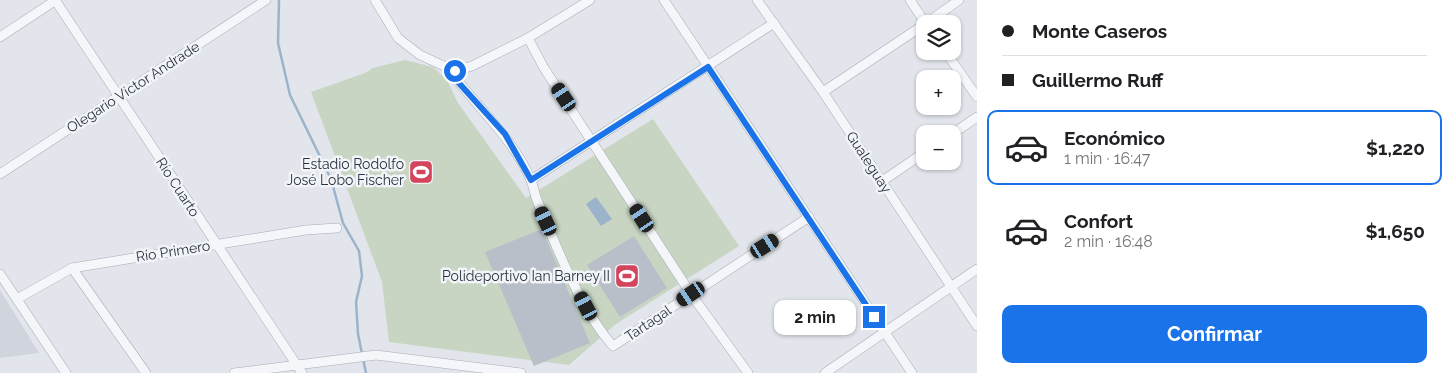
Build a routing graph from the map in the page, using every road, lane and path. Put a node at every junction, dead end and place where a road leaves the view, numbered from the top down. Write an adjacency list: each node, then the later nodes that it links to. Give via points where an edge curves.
1 (55, 0): 13 (street); 19 (street, Río Cuarto)
2 (266, 0): 19 (street, Olegario Víctor Andrade)
3 (375, 0): 17 (street, via 398,38 420,55)
4 (590, 0): 14 (street)
5 (664, 0): 16 (street)
6 (757, 0): 11 (street, Gualeguay)
7 (910, 0): 9 (street)
8 (959, 0): 10 (street)
9 (920, 15)
10 (938, 15)
11 (774, 23): 16 (street); 18 (street, Gualeguay)
12 (916, 31): 18 (street)
13 (0, 37)
14 (528, 38): 17 (street); 23 (street)
15 (951, 60): 20 (street)
16 (708, 67): 23 (street); 28 (street)
17 (455, 71): 26 (street, via 464,88 505,134)
18 (823, 92): 27 (street, Gualeguay)
19 (119, 96): 25 (street, Olegario Víctor Andrade); 30 (street, Río Cuarto)
20 (977, 97)
21 (977, 117): 22 (street)
22 (961, 128)
23 (593, 142): 26 (street); 35 (street)
24 (916, 158): 27 (street)
25 (0, 174)
26 (531, 180): 35 (street, Tartagal, via 538,204 579,292 601,332 613,346)
27 (881, 182): 34 (street, Gualeguay)
28 (809, 217): 35 (street, Tartagal); 38 (street)
29 (337, 228): 30 (street, Río Primero)
30 (216, 244): 31 (street, Río Primero); 39 (street, Río Cuarto)
31 (72, 268): 36 (street, Río Primero); 41 (street)
32 (977, 269): 34 (street)
33 (0, 274): 36 (street)
34 (951, 287): 37 (street, Gualeguay); 38 (street)
35 (691, 294): 44 (street)
36 (17, 299): 40 (street)
37 (977, 326)
38 (885, 333): 45 (street); 46 (street)
39 (300, 369): 42 (street); 43 (street, via 376,355)
40 (66, 373)
41 (146, 373)
42 (234, 373)
43 (521, 373)
44 (748, 373)
45 (825, 373)
46 (912, 373)

